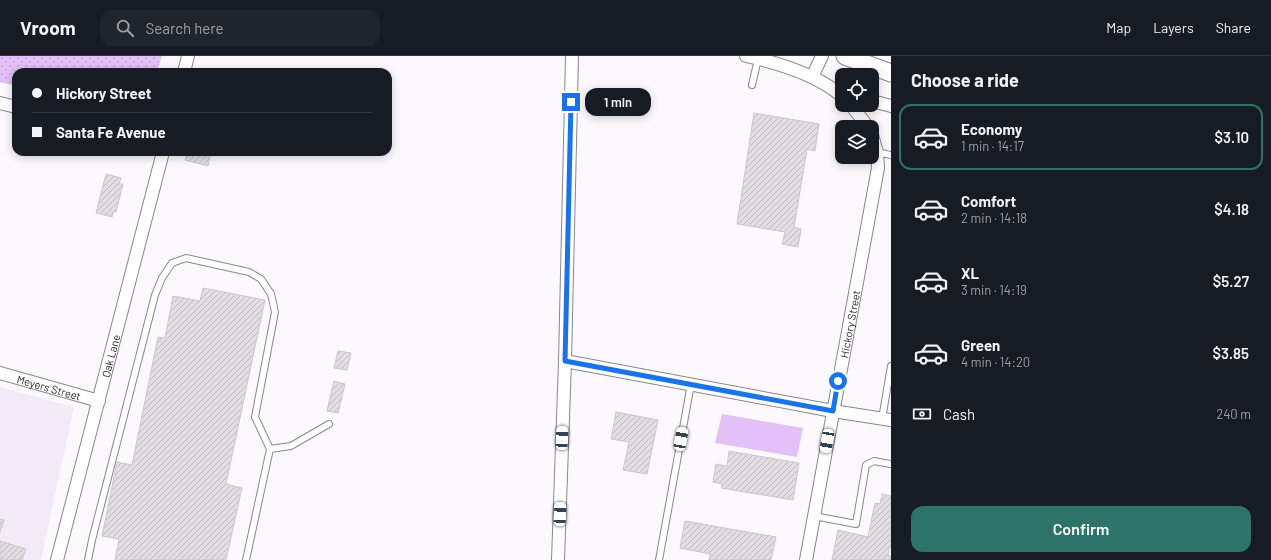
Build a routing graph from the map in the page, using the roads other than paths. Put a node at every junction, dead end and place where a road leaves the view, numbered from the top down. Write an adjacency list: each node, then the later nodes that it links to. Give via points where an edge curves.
1 (188, 56): 7 (street)
2 (572, 56): 22 (street)
3 (746, 56): 6 (street)
4 (822, 56): 9 (street)
5 (845, 56): 8 (street)
6 (758, 59): 9 (street); 10 (lane)
7 (185, 68)
8 (891, 73)
9 (812, 77): 11 (street)
10 (752, 85)
11 (835, 91)
12 (0, 103): 15 (street)
13 (879, 103): 14 (street)
14 (891, 106)
15 (12, 107)
16 (856, 112): 17 (street)
17 (863, 120)
18 (879, 152): 19 (lane)
19 (891, 155)
20 (162, 156): 26 (street, Oak Lane)
21 (878, 164): 27 (street, Hickory Street)
22 (565, 361): 25 (street); 36 (street)
23 (891, 366): 28 (lane)
24 (0, 373): 26 (street, Meyers Street)
25 (690, 384): 27 (street); 37 (lane)
26 (99, 401): 33 (street, Oak Lane)
27 (833, 411): 28 (street); 32 (street, Hickory Street)
28 (887, 420)
29 (329, 424): 30 (lane, via 291,446)
30 (270, 449): 34 (lane, via 255,417 275,312 272,294 261,279 249,272 186,258 172,263 155,295); 35 (lane)
31 (891, 464): 32 (lane, via 874,461 866,465 856,524)
32 (814, 516): 38 (street, Hickory Street)
33 (57, 560)
34 (88, 560)
35 (246, 560)
36 (558, 560)
37 (659, 560)
38 (806, 560)

